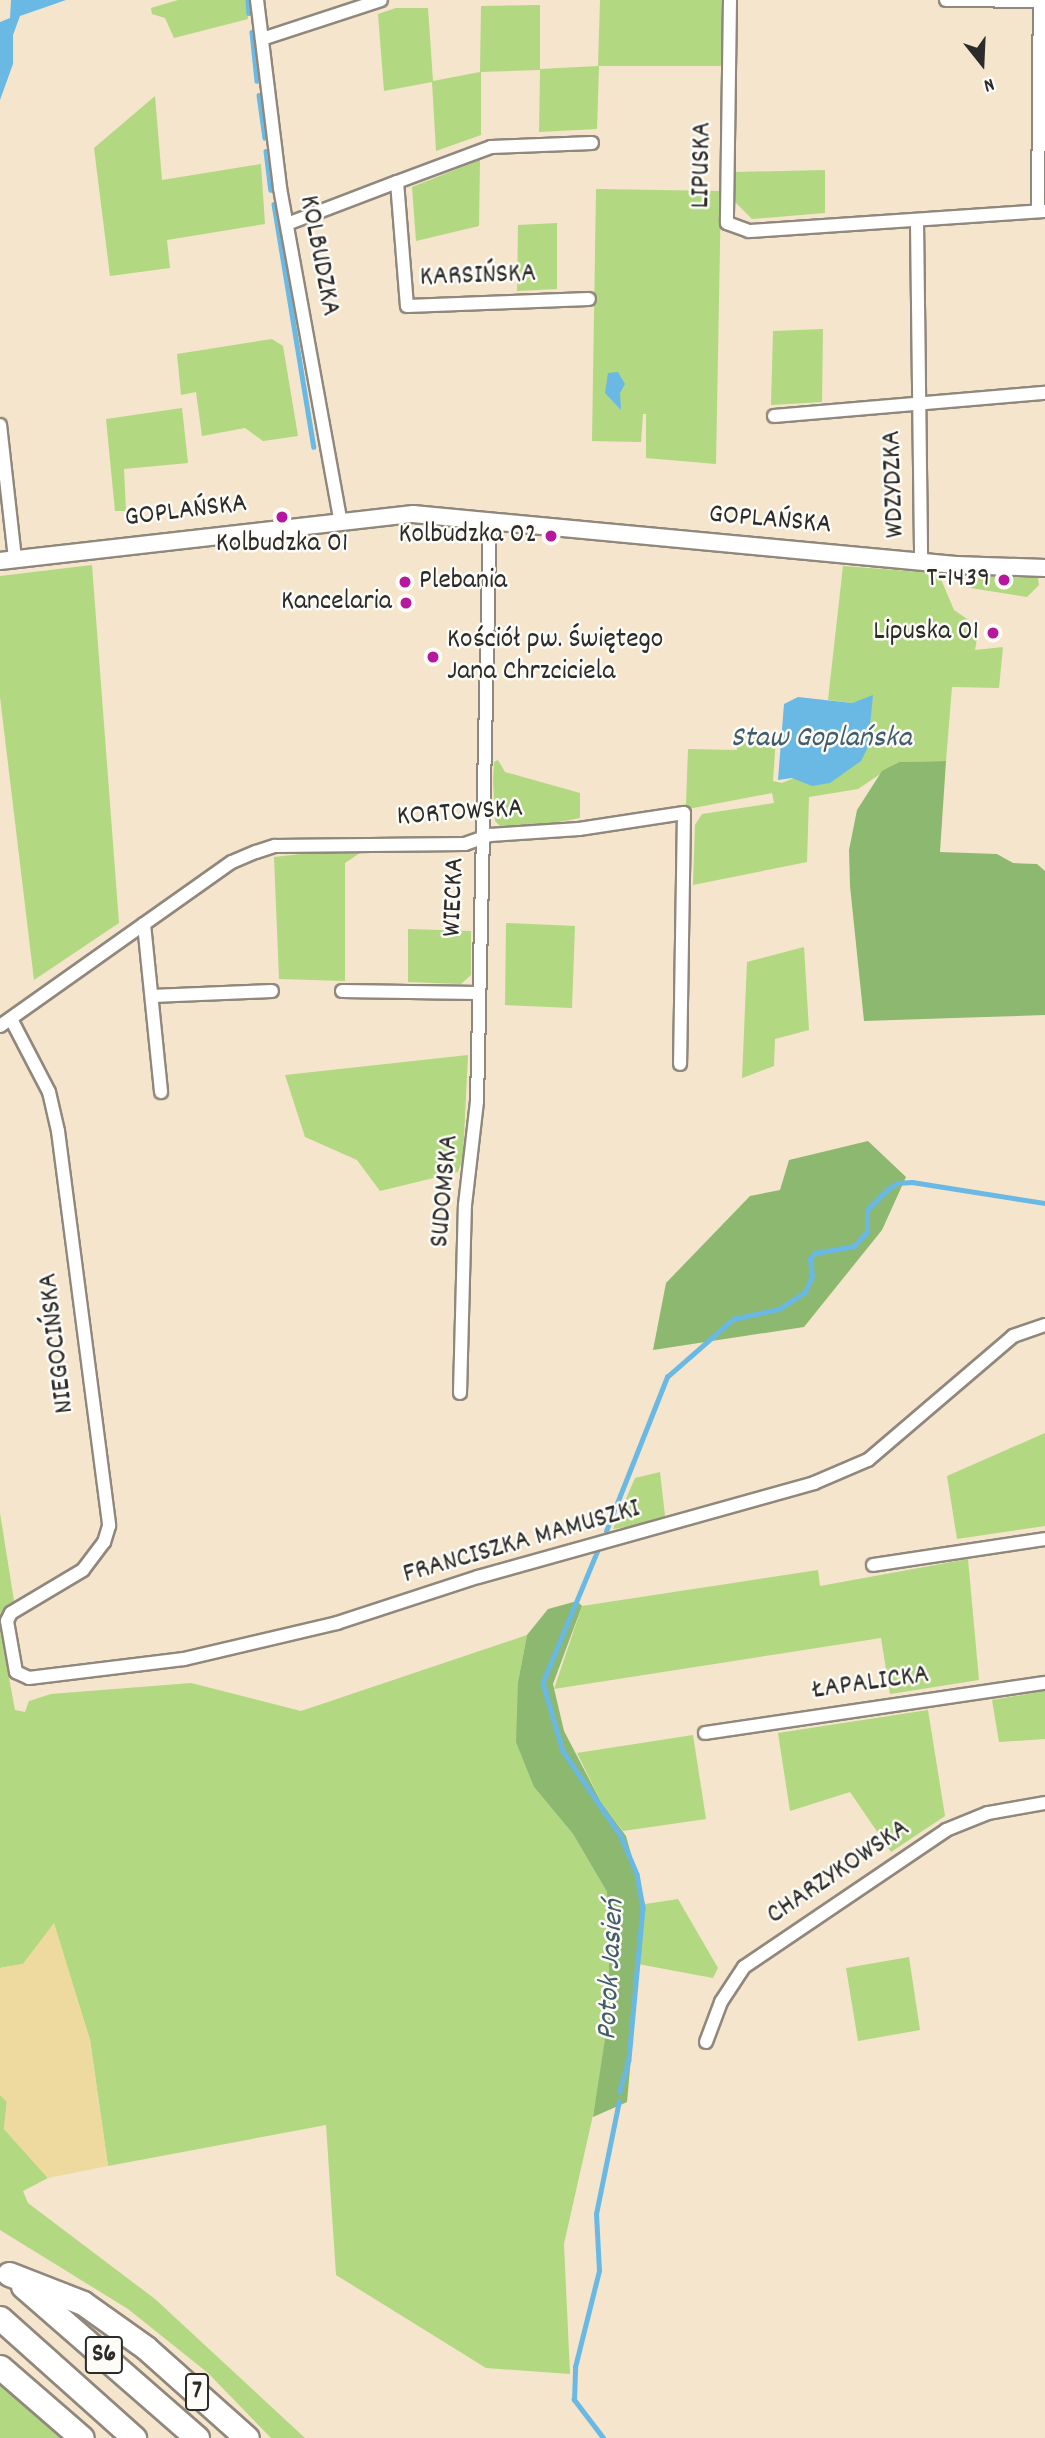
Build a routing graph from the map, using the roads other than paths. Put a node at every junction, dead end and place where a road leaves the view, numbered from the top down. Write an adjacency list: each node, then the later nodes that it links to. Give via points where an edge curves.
1 (257, 0): 6 (street, KOLBUDZKA)
2 (381, 0): 6 (street)
3 (730, 0): 10 (street, LIPUSKA, via 727,223 748,231)
4 (946, 0): 5 (street)
5 (1041, 1): 9 (street)
6 (262, 39): 11 (street, KOLBUDZKA)
7 (592, 143): 8 (street, via 491,147)
8 (397, 182): 11 (street); 12 (street, KARSIŃSKA, via 407,306)
9 (1041, 211): 10 (street, LIPUSKA)
10 (917, 222): 14 (street)
11 (287, 225): 17 (street, KOLBUDZKA)
12 (589, 299)
13 (1045, 393): 14 (street, WDZYDZKA)
14 (918, 404): 15 (street, WDZYDZKA); 20 (street, WDZYDZKA)
15 (774, 416)
16 (0, 425): 19 (street, GOPLAŃSKA)
17 (340, 519): 18 (street, GOPLAŃSKA, via 413,514); 19 (street, GOPLAŃSKA)
18 (490, 521): 20 (street, GOPLAŃSKA); 22 (street, WIECKA)
19 (7, 560)
20 (921, 562): 21 (street, GOPLAŃSKA)
21 (1045, 568)
22 (481, 838): 23 (street, KORTOWSKA, via 465,844 275,846 232,862); 26 (street, WIECKA); 29 (street, KORTOWSKA, via 684,813)
23 (144, 924): 27 (street); 28 (street, KORTOWSKA)
24 (272, 991): 27 (street)
25 (342, 991): 26 (street)
26 (477, 993): 32 (street, SUDOMSKA, via 476,1123 466,1205)
27 (152, 996): 30 (street)
28 (5, 1023): 35 (street, NIEGOCIŃSKA, via 49,1092 58,1131 109,1526 104,1542 83,1570 11,1613)
29 (680, 1064)
30 (161, 1092)
31 (1045, 1325): 35 (street, FRANCISZKA MAMUSZKI, via 1013,1336 868,1460 844,1472 670,1527 478,1577 337,1623 184,1659 29,1678 16,1672)
32 (460, 1393)
33 (1045, 1539): 34 (street)
34 (873, 1565)
35 (7, 1620)
36 (1045, 1683): 37 (street, ŁAPALICKA)
37 (705, 1733)
38 (1045, 1803): 39 (street, CHARZYKOWSKA, via 988,1813 946,1830 744,1967 721,2002)
39 (706, 2042)
40 (5, 2271): 45 (highway, S6); 46 (highway, 7, via 83,2303 146,2348)
41 (0, 2318): 44 (highway, S6)
42 (0, 2367): 43 (highway)
43 (82, 2438)
44 (134, 2438)
45 (197, 2438)
46 (247, 2438)

